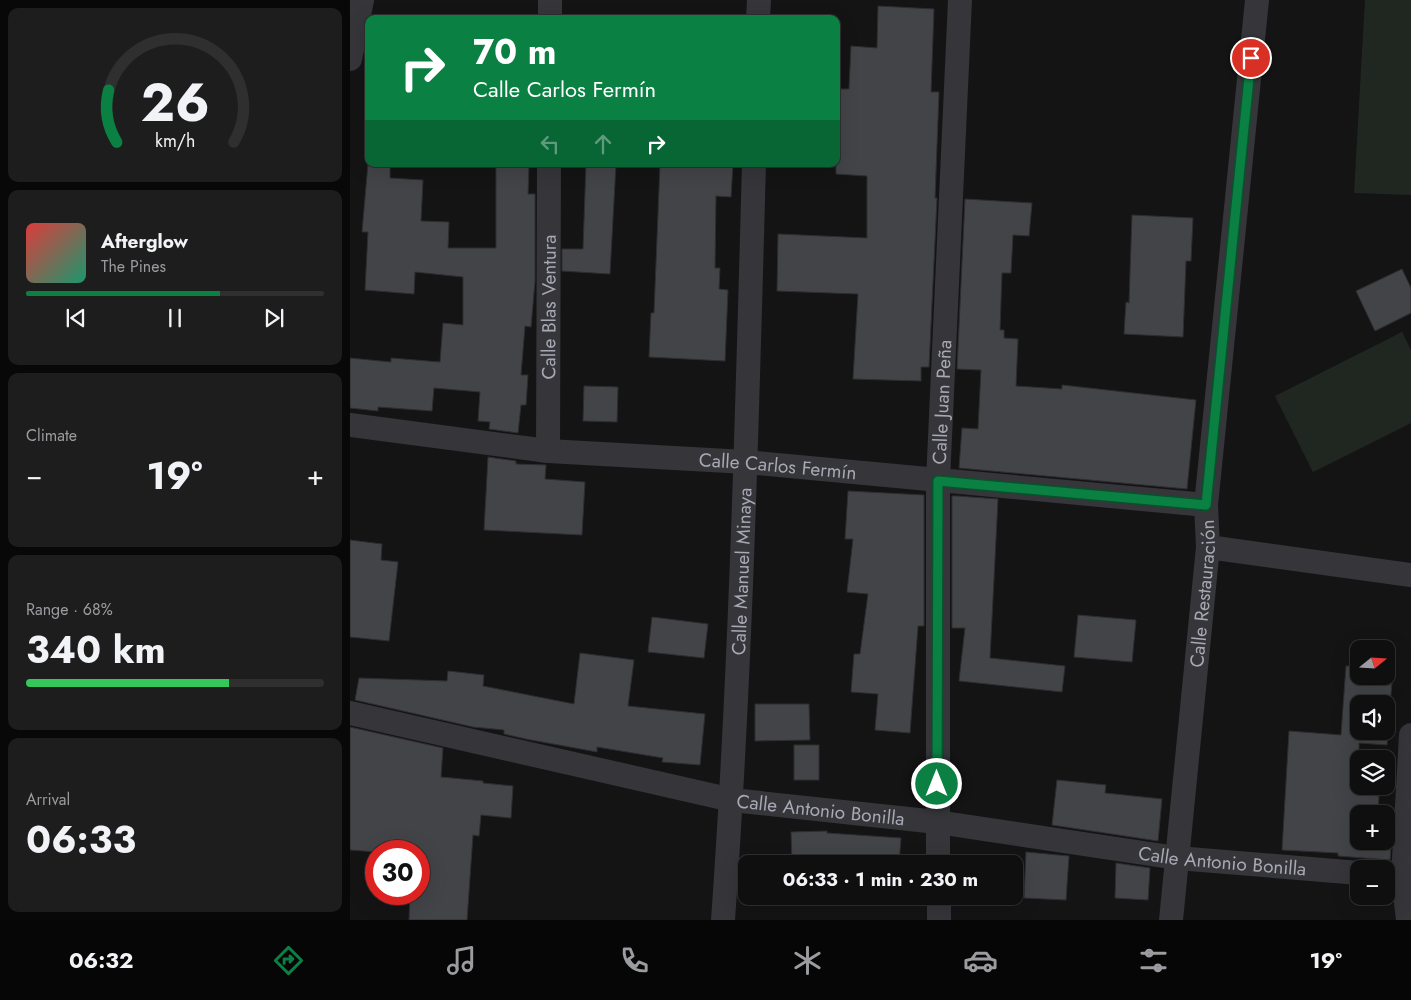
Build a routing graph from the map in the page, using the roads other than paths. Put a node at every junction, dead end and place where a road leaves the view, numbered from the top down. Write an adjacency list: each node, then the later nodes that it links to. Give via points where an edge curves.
1 (362, 0): 8 (street)
2 (550, 0): 6 (street)
3 (759, 0): 7 (street)
4 (960, 0): 14 (street, Calle Juan Peña)
5 (1257, 0): 15 (street, Calle Restauración)
6 (550, 15)
7 (758, 15)
8 (350, 59)
9 (549, 167): 12 (street, Calle Blas Ventura)
10 (754, 167): 13 (street, Calle Manuel Minaya)
11 (350, 425): 12 (street, Calle Carlos Fermín)
12 (548, 451): 13 (street, Calle Carlos Fermín)
13 (746, 462): 14 (street, Calle Carlos Fermín); 20 (street, Calle Manuel Minaya)
14 (938, 481): 15 (street, Calle Carlos Fermín); 21 (street, Calle Juan Peña)
15 (1206, 505): 16 (street, Calle Restauración)
16 (1208, 548): 17 (street); 23 (street, Calle Restauración)
17 (1411, 575)
18 (350, 713): 20 (street, Calle Antonio Bonilla)
19 (1411, 735): 25 (street)
20 (732, 800): 21 (street, Calle Antonio Bonilla); 27 (street, Calle Manuel Minaya)
21 (937, 822): 22 (street, Calle Juan Peña); 23 (street, Calle Antonio Bonilla)
22 (938, 855)
23 (1177, 858): 24 (street, Calle Antonio Bonilla); 29 (street, Calle Restauración)
24 (1350, 872)
25 (1395, 876): 30 (street)
26 (939, 905): 28 (street)
27 (723, 920)
28 (939, 920)
29 (1172, 920)
30 (1408, 920)

